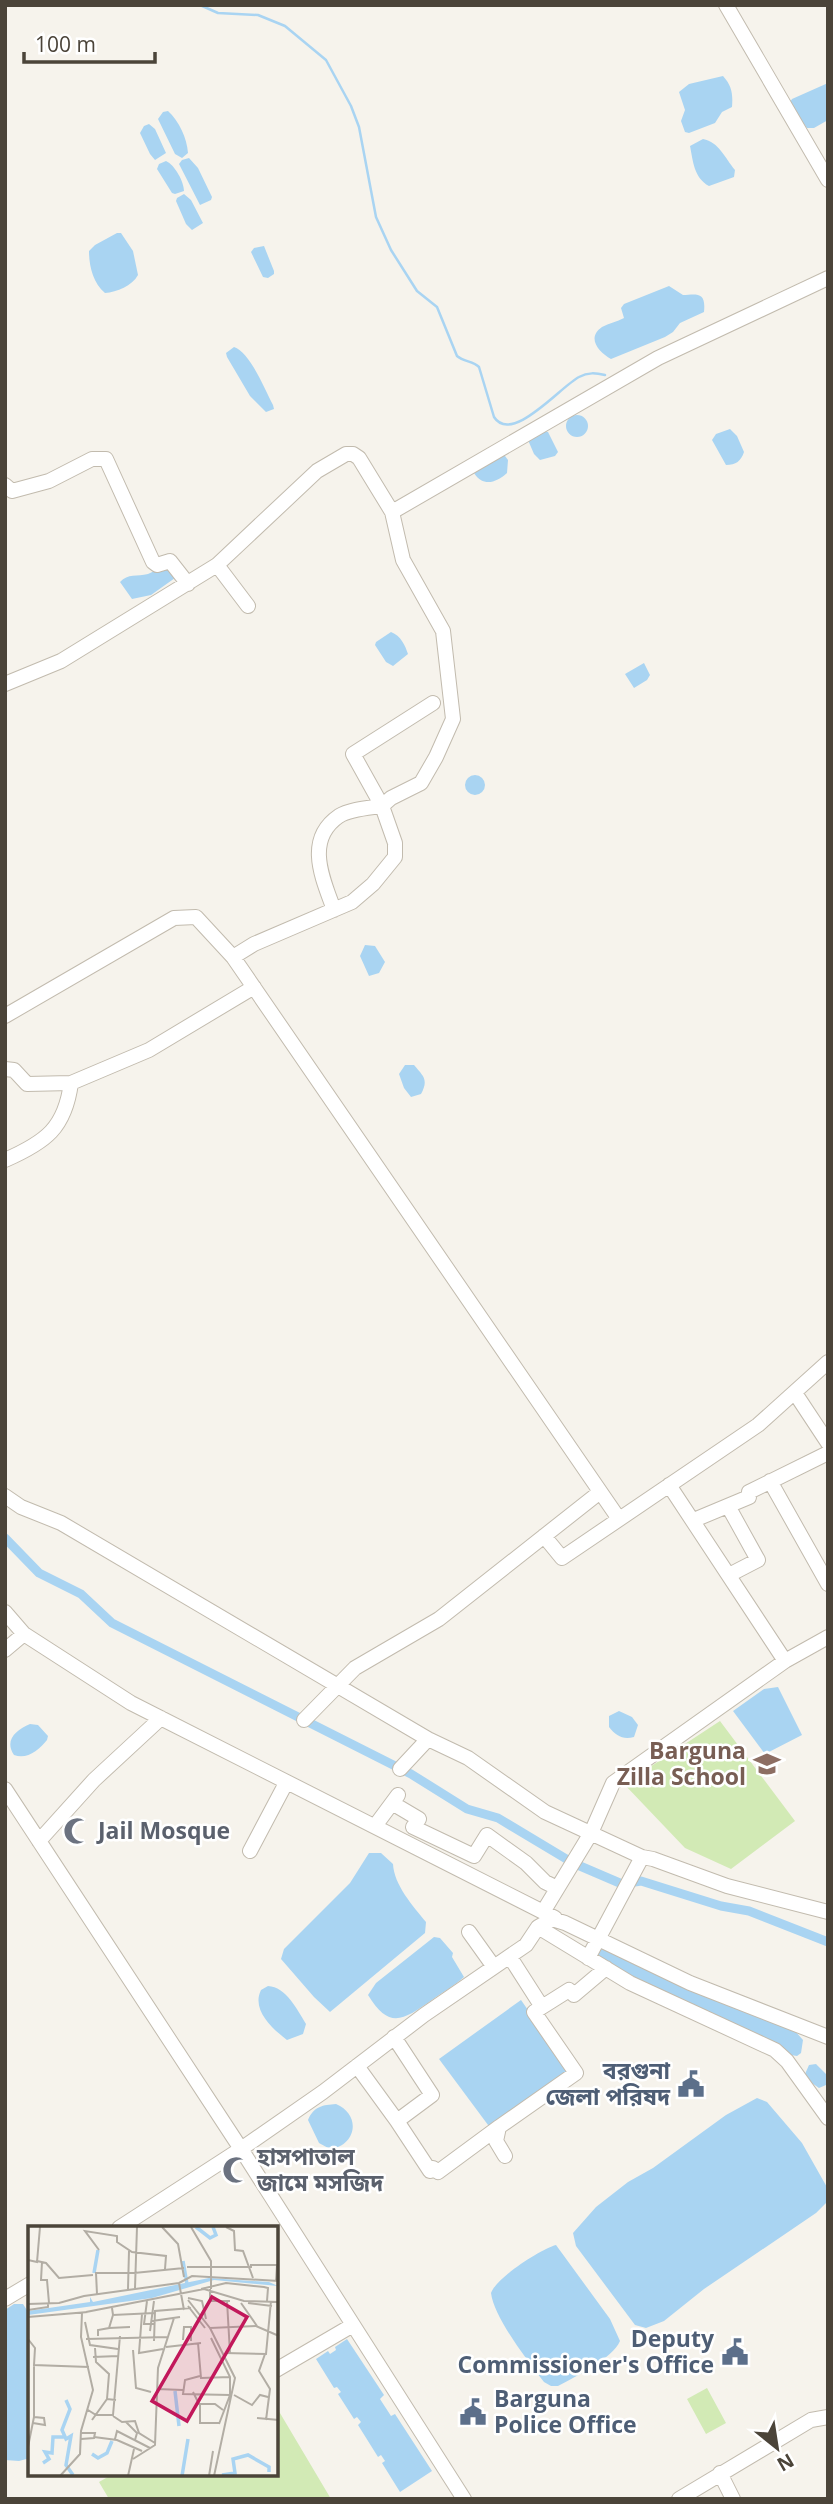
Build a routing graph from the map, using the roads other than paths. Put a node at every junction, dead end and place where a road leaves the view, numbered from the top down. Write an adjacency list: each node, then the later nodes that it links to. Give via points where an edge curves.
1 (726, 5): 2 (street)
2 (828, 180)
3 (828, 278): 5 (street, via 658,358)
4 (5, 485): 7 (street, via 12,491 49,481 92,459 106,459 153,562 170,561)
5 (392, 512): 6 (street, via 359,457 346,454 317,471); 11 (street, via 403,561 443,631 453,719 421,783)
6 (217, 565): 7 (street); 8 (street)
7 (188, 584): 9 (street, via 61,661)
8 (248, 606)
9 (5, 684)
10 (433, 703): 11 (street, via 354,754)
11 (382, 806): 12 (street, via 395,857 373,884); 12 (street, via 341,814 317,848)
12 (334, 910): 13 (street)
13 (233, 957): 14 (street); 15 (street, via 197,917 174,918)
14 (254, 987): 17 (street, via 149,1050); 25 (street)
15 (5, 1016)
16 (5, 1069): 17 (street, via 14,1070 27,1084)
17 (71, 1083): 18 (street, via 68,1105 55,1130)
18 (5, 1160)
19 (828, 1362): 20 (street)
20 (795, 1393): 21 (street); 24 (street, via 758,1425)
21 (828, 1443)
22 (828, 1454): 23 (street)
23 (770, 1481): 27 (street); 32 (street)
24 (669, 1485): 28 (street); 29 (street)
25 (600, 1492): 28 (street); 30 (street)
26 (5, 1496): 38 (street, via 61,1523)
27 (728, 1506): 29 (street); 31 (street, via 758,1560)
28 (619, 1519): 30 (street, via 562,1558)
29 (694, 1520): 31 (street)
30 (544, 1536): 38 (street, via 439,1619 355,1668)
31 (729, 1576): 37 (street)
32 (828, 1584)
33 (5, 1612): 34 (street)
34 (24, 1634): 36 (street); 39 (street)
35 (828, 1637): 37 (street)
36 (5, 1650)
37 (785, 1661): 46 (street, via 613,1783)
38 (337, 1686): 40 (street); 41 (street)
39 (161, 1718): 43 (street); 47 (street, via 94,1780)
40 (304, 1720)
41 (428, 1739): 42 (street); 46 (street, via 468,1758 545,1812)
42 (400, 1769)
43 (286, 1783): 45 (street); 48 (street)
44 (5, 1789): 47 (street)
45 (375, 1826): 50 (street, via 395,1799 419,1819 413,1827 474,1856 487,1835); 52 (street)
46 (591, 1833): 49 (street); 50 (street)
47 (39, 1841): 67 (street)
48 (250, 1851)
49 (642, 1857): 51 (street, via 727,1886); 55 (street)
50 (557, 1888): 52 (street)
51 (828, 1912)
52 (555, 1918): 53 (street); 55 (street)
53 (538, 1927): 56 (street, via 526,1945); 57 (street)
54 (469, 1932): 58 (street)
55 (597, 1938): 57 (street); 62 (street, via 690,1983)
56 (509, 1957): 58 (street); 60 (street)
57 (587, 1958): 59 (street)
58 (494, 1968): 61 (street)
59 (606, 1968): 60 (street, via 574,1995 569,1990); 64 (street, via 775,2050)
60 (542, 2007): 66 (street, via 534,2012 576,2073)
61 (394, 2037): 63 (street); 65 (street, via 432,2095)
62 (828, 2037)
63 (357, 2066): 65 (street); 67 (street)
64 (828, 2118)
65 (397, 2121): 66 (street, via 430,2171 438,2172)
66 (499, 2127): 68 (street, via 496,2141)
67 (242, 2149): 69 (street); 72 (street)
68 (505, 2156)
69 (123, 2226)
70 (28, 2285): 71 (street)
71 (5, 2299)
72 (353, 2325): 73 (street); 76 (street)
73 (278, 2369)
74 (828, 2417): 75 (street, via 811,2420)
75 (720, 2473): 77 (street); 78 (street)
76 (464, 2499)
77 (679, 2499)
78 (733, 2499)

